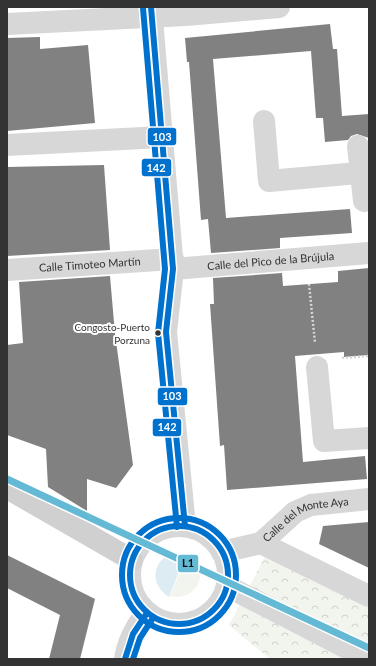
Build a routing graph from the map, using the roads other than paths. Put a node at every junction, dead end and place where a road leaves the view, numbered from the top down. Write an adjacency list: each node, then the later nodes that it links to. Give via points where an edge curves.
1 (279, 7): 2 (street)
2 (152, 12): 3 (street); 5 (street)
3 (7, 24)
4 (264, 121): 8 (street, via 269,181)
5 (162, 137): 6 (street); 11 (street)
6 (7, 145)
7 (358, 146): 8 (street)
8 (365, 173): 9 (street)
9 (364, 201)
10 (369, 252): 11 (street, Calle del Pico de la Brújula)
11 (173, 264): 12 (street, Calle Timoteo Martín); 17 (street, via 166,332)
12 (7, 270)
13 (317, 367): 14 (street, via 324,441)
14 (369, 438)
15 (7, 488): 20 (street)
16 (369, 499): 18 (street, Calle del Monte Aya, via 311,505 295,512)
17 (185, 526): 19 (street, via 212,539); 20 (street, via 167,527 150,535 138,547)
18 (261, 543): 19 (street, Calle del Monte Aya); 22 (street)
19 (222, 552): 21 (street, via 227,567)
20 (132, 560): 23 (street, via 129,580 134,596)
21 (226, 586): 23 (street, via 221,600 211,612 195,621 178,624 161,621); 25 (street)
22 (369, 596)
23 (147, 613): 24 (street, via 128,641)
24 (125, 659)
25 (368, 659)

